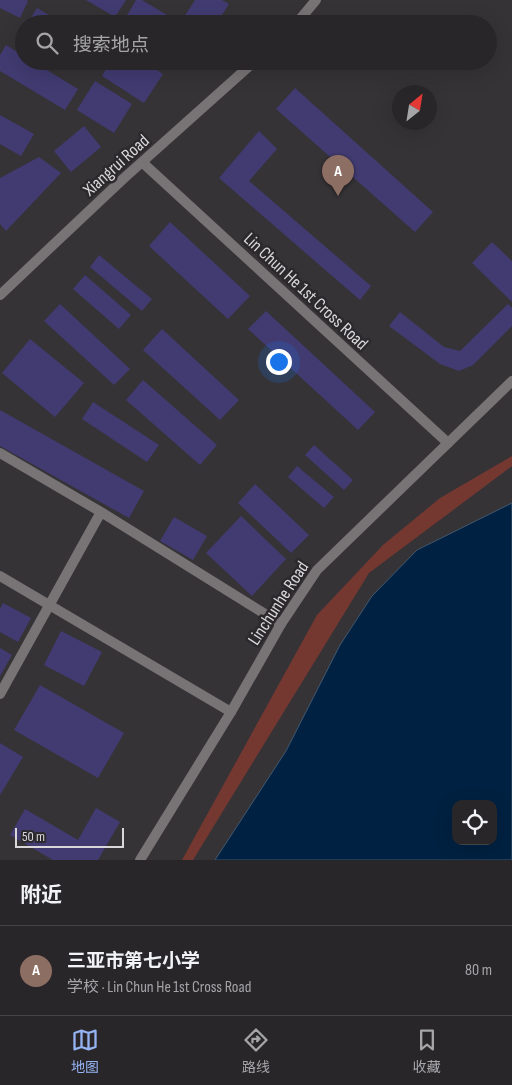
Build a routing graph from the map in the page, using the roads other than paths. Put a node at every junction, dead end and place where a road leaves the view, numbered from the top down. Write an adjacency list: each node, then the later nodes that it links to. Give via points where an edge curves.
1 (316, 0): 2 (street)
2 (304, 15)
3 (245, 70): 4 (street, Xiangrui Road)
4 (142, 163): 5 (street, Xiangrui Road); 7 (street, Lin Chun He 1st Cross Road)
5 (0, 295)
6 (512, 381): 7 (street, Linchunhe Road)
7 (448, 443): 12 (street, Linchunhe Road, via 318,570)
8 (0, 453): 9 (street)
9 (101, 512): 11 (street); 12 (street)
10 (0, 576): 11 (street)
11 (50, 604): 13 (street); 15 (street)
12 (281, 624): 15 (street, Linchunhe Road)
13 (3, 682): 14 (street)
14 (0, 694)
15 (231, 712): 16 (street, Linchunhe Road)
16 (140, 860)

